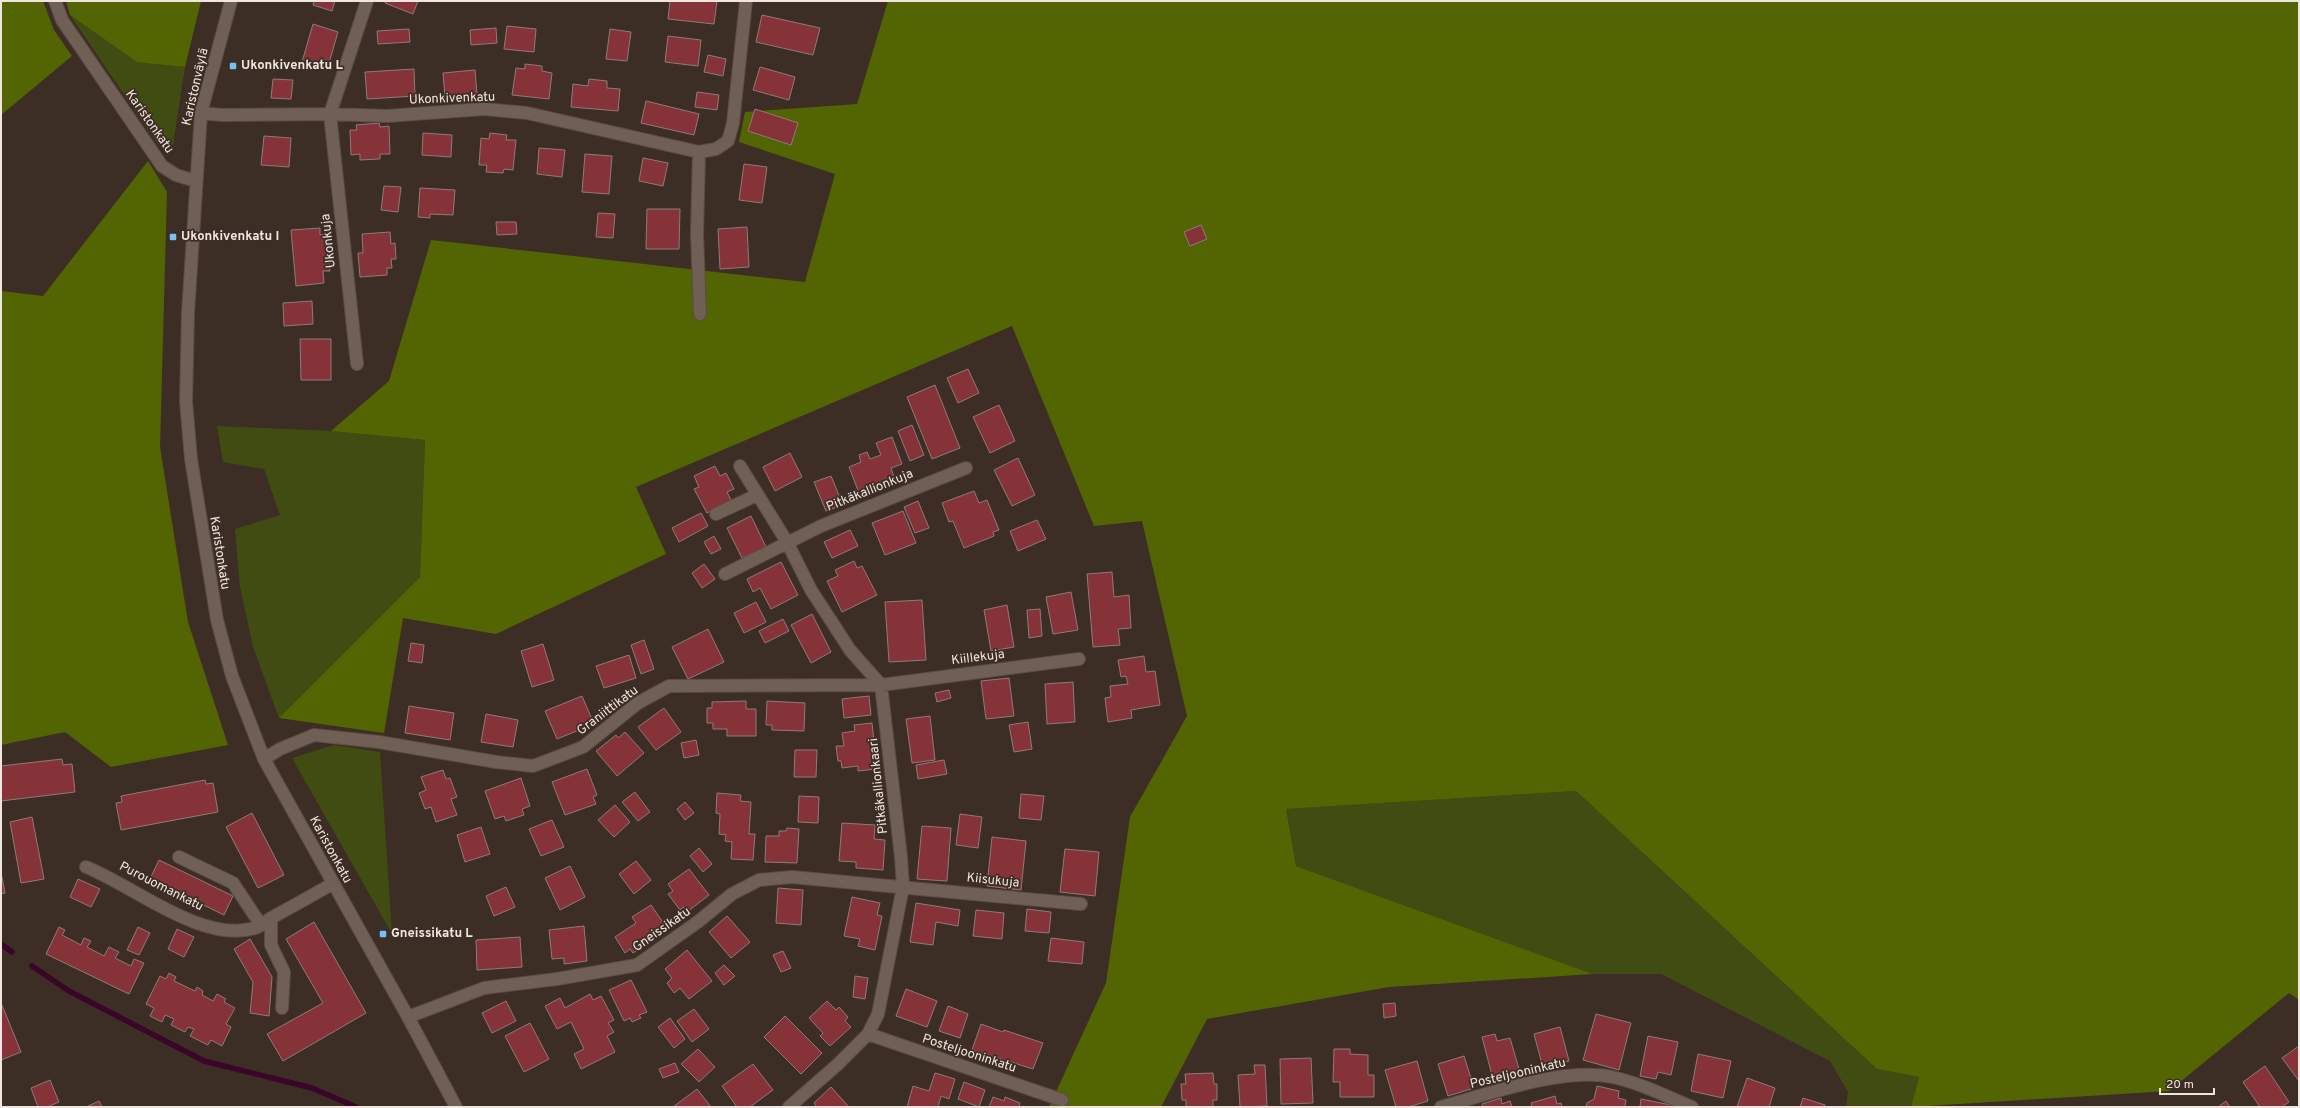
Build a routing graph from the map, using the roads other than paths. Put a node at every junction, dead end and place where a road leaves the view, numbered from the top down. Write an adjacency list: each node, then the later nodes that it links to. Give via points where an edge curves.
1 (55, 1): 8 (street, Karistonkatu, via 62,20 162,166 176,175)
2 (231, 1): 5 (street, Karistonväylä)
3 (367, 1): 6 (street)
4 (746, 1): 7 (street, Ukonkivenkatu, via 733,122 728,141 716,150)
5 (201, 113): 6 (street, Ukonkivenkatu); 8 (street, Karistonväylä)
6 (330, 114): 7 (street, Ukonkivenkatu, via 387,116 484,109 527,113); 10 (street, Ukonkuja)
7 (699, 152): 9 (street, via 697,234)
8 (196, 181): 19 (street, Karistonkatu, via 186,401 191,460 217,620 232,676)
9 (700, 314)
10 (357, 364)
11 (740, 466): 13 (street)
12 (966, 468): 15 (street, Pitkäkallionkuja, via 866,506)
13 (757, 495): 14 (street); 15 (street)
14 (716, 514)
15 (787, 542): 16 (street, Pitkäkallionkuja); 18 (street, via 811,590 850,650)
16 (725, 574)
17 (1079, 659): 18 (street, Kiillekuja)
18 (881, 685): 19 (street, Graniittikatu, via 669,686 638,703 583,747 533,766 379,742 314,735 280,749); 23 (street, Pitkäkallionkaari)
19 (264, 760): 22 (street, Karistonkatu)
20 (179, 857): 25 (street, via 233,883)
21 (86, 867): 25 (street, Purouomankatu, via 181,916 212,927 238,932)
22 (332, 884): 25 (street, Purouomankatu); 27 (street, Karistonkatu)
23 (903, 886): 24 (street, Kiisukuja); 27 (street, Gneissikatu, via 792,877 759,880 732,894 637,965 558,979 484,988); 28 (street, Pitkäkallionkaari, via 878,1014)
24 (1081, 904)
25 (266, 922): 26 (street, via 271,945 284,972)
26 (282, 1008)
27 (408, 1017): 30 (street, Karistonkatu)
28 (868, 1034): 29 (street, Posteljooninkatu); 31 (street, Pitkäkallionkaari)
29 (1062, 1100)
30 (456, 1107)
31 (789, 1107)
32 (1441, 1107): 33 (street, Posteljooninkatu, via 1526,1084 1575,1075 1611,1077)
33 (1692, 1107)

